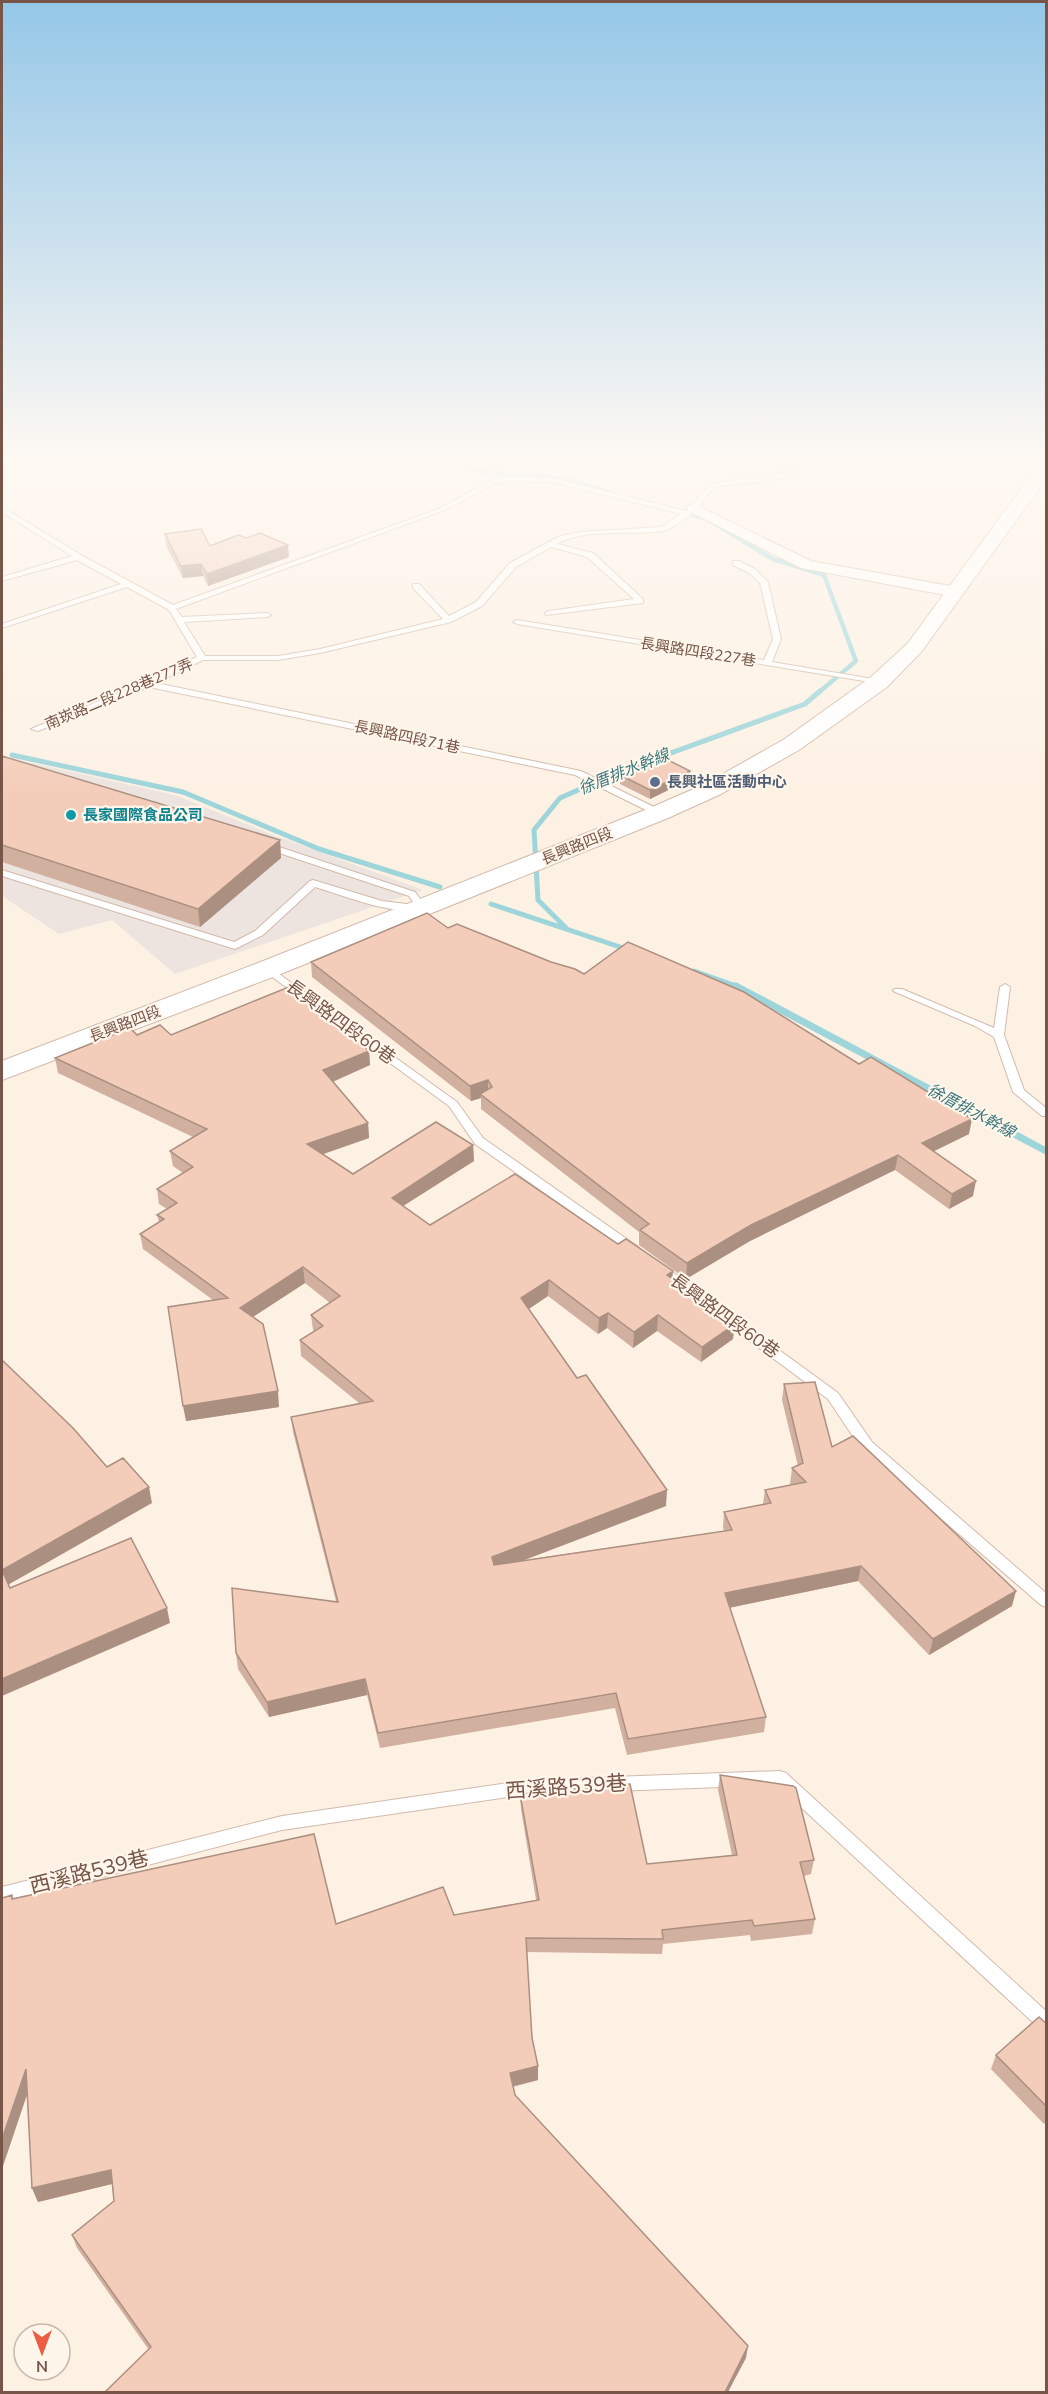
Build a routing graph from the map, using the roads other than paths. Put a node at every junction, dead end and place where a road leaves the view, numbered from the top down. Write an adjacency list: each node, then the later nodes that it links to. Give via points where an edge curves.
1 (38, 569): 9 (lane)
2 (100, 569): 10 (lane)
3 (281, 569): 13 (lane)
4 (510, 569): 17 (lane, via 478,604)
5 (605, 569): 14 (lane, via 640,601)
6 (747, 569): 21 (lane, via 764,582 777,639)
7 (828, 569): 12 (street)
8 (973, 569): 12 (street, 長興路四段)
9 (2, 579)
10 (128, 584): 13 (lane); 19 (lane)
11 (416, 586): 17 (lane)
12 (956, 592): 22 (street, 長興路四段, via 915,647)
13 (172, 608): 16 (lane)
14 (549, 613)
15 (267, 615): 16 (lane)
16 (178, 620): 20 (lane)
17 (448, 620): 20 (lane, via 278,658)
18 (517, 622): 21 (lane, 長興路四段227巷)
19 (2, 626)
20 (202, 658): 23 (lane, 南崁路二段228巷277弄)
21 (767, 663): 22 (lane, 長興路四段227巷)
22 (879, 682): 25 (street, 長興路四段, via 791,745 713,789)
23 (148, 684): 24 (lane, 南崁路二段228巷277弄); 25 (lane, 長興路四段71巷, via 578,773)
24 (35, 729)
25 (659, 813): 30 (street, 長興路四段)
26 (262, 845): 27 (lane)
27 (330, 866): 29 (lane); 30 (lane, via 412,894)
28 (2, 873): 29 (lane, via 235,946 259,933)
29 (313, 883): 30 (lane, via 381,904)
30 (422, 909): 31 (street, 長興路四段)
31 (268, 969): 35 (street, 長興路四段); 37 (lane, 長興路四段60巷, via 453,1104 479,1141 833,1396 867,1446)
32 (1005, 987): 34 (lane)
33 (898, 991): 34 (lane)
34 (999, 1035): 36 (lane, via 1019,1092)
35 (4, 1067)
36 (1047, 1113)
37 (1047, 1600)
38 (2, 1895): 39 (lane, 西溪路539巷, via 294,1821 529,1787 780,1778)
39 (1047, 2023)

